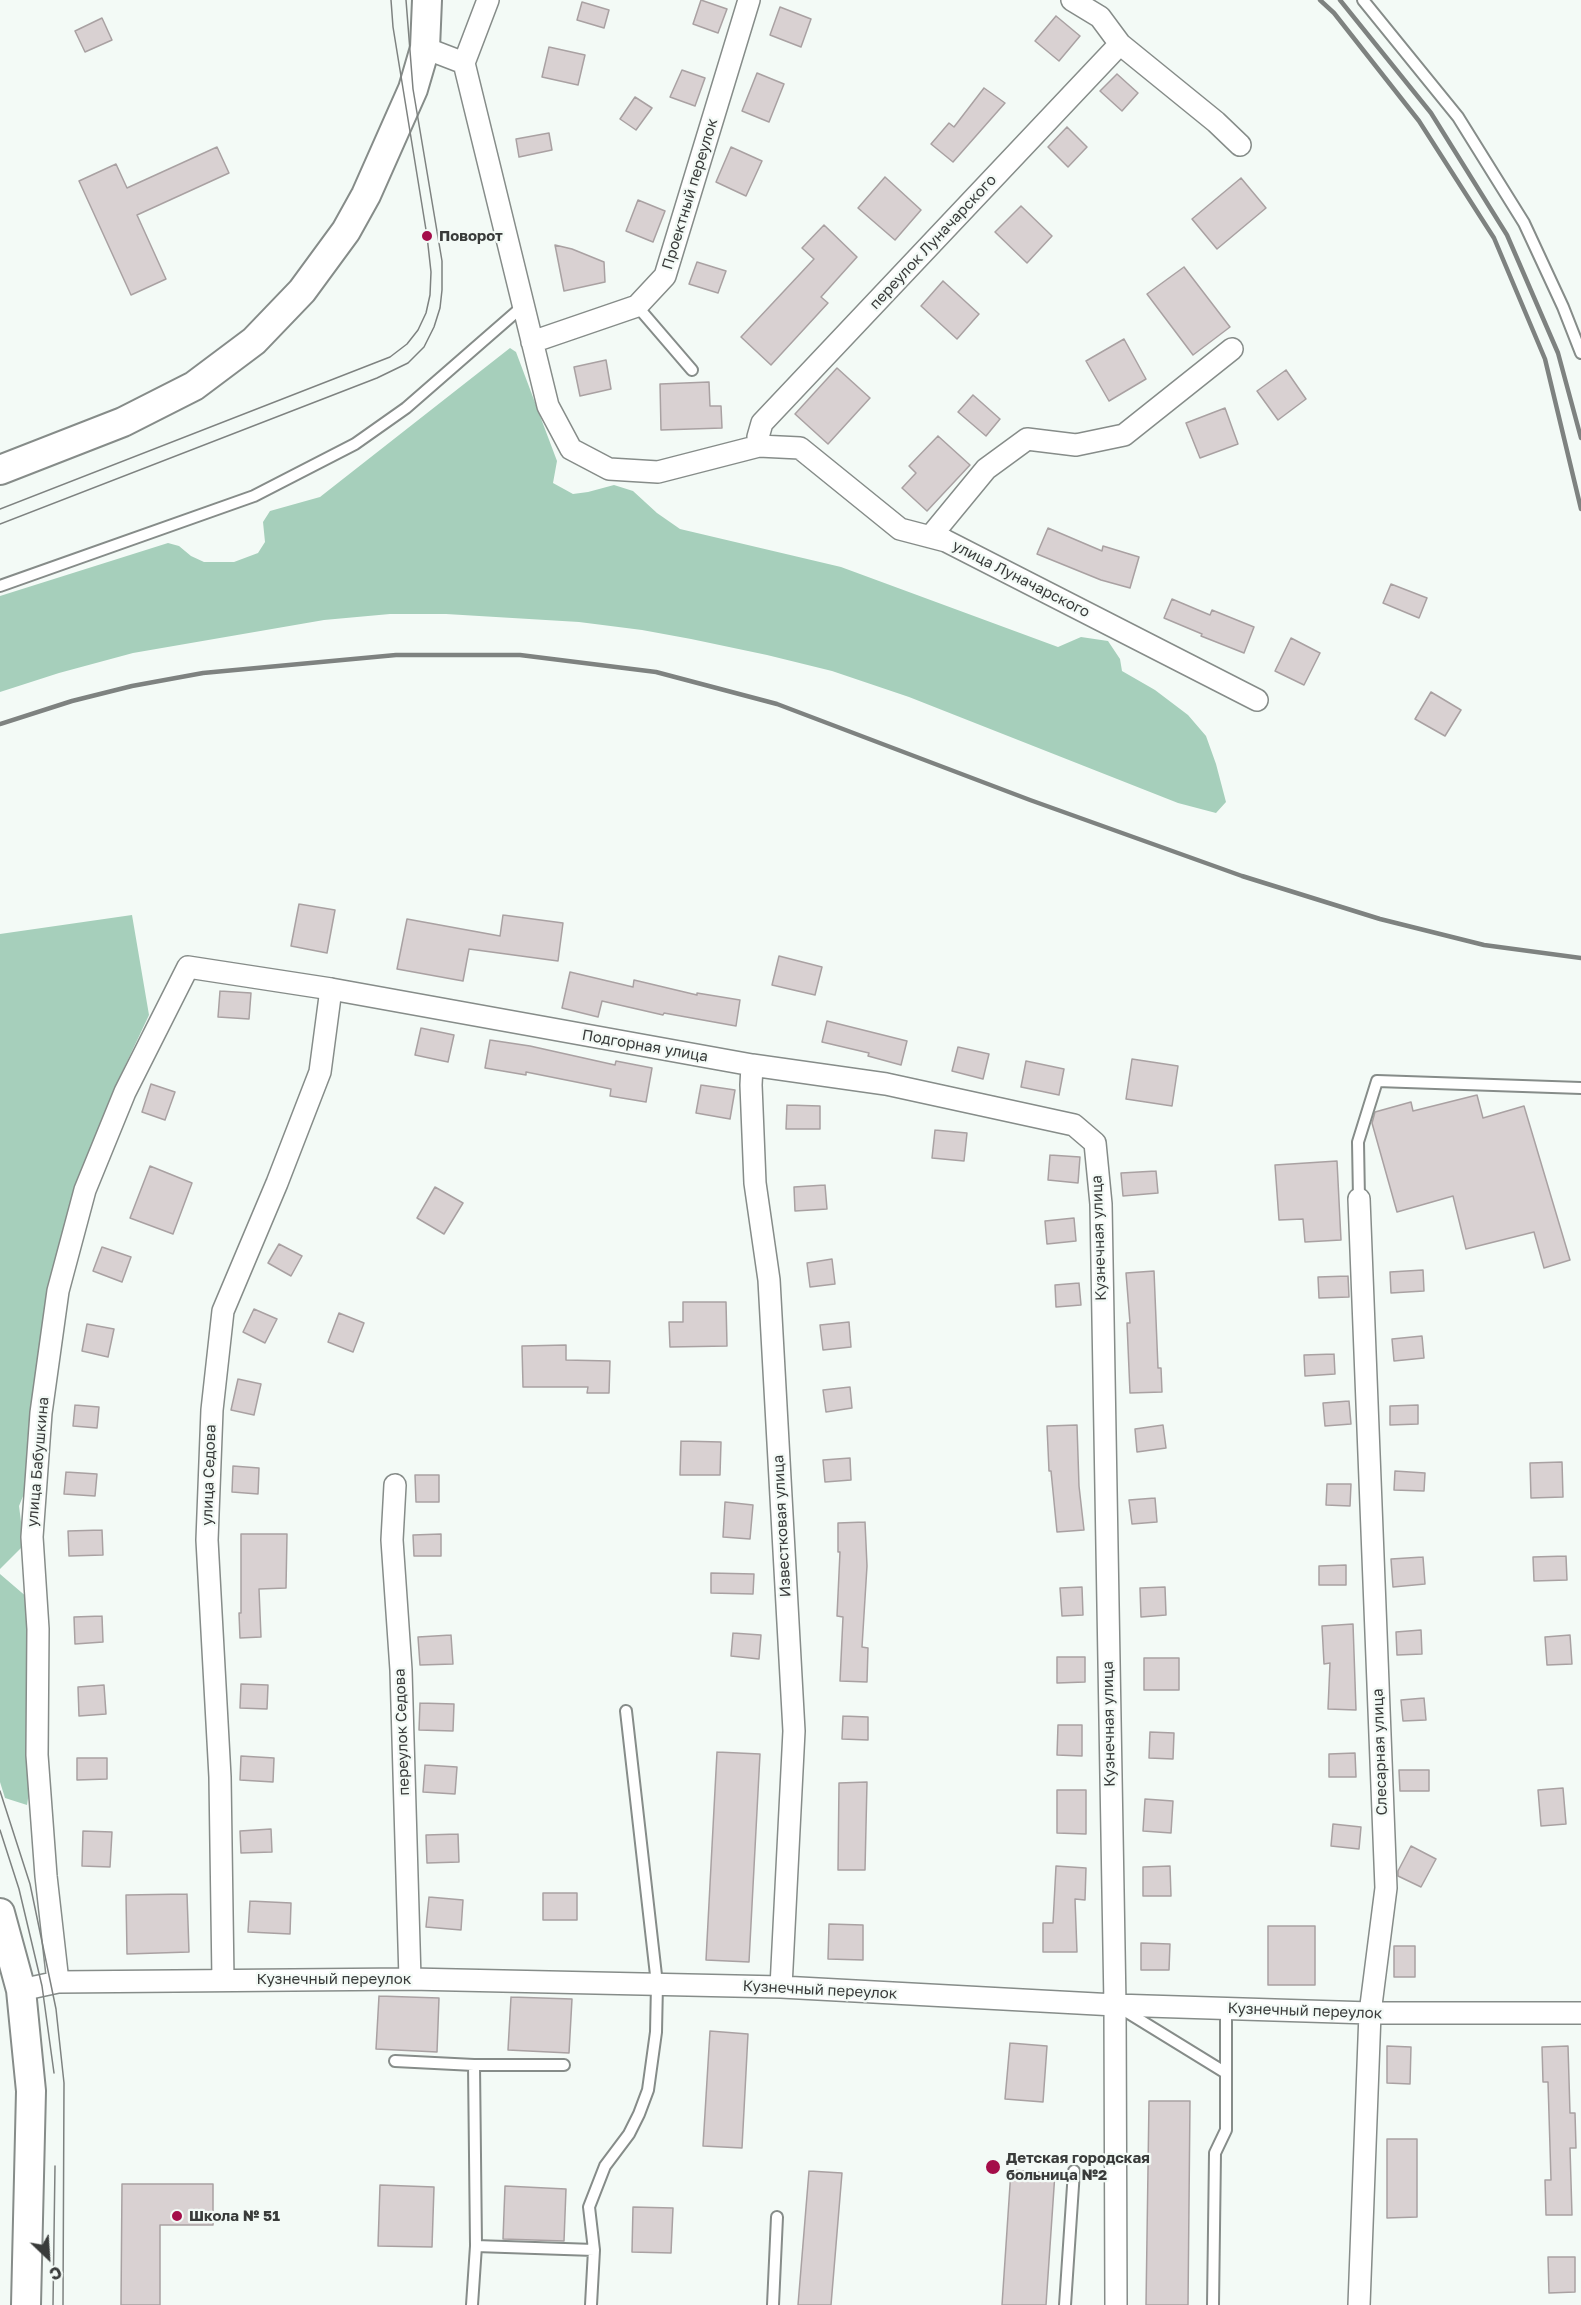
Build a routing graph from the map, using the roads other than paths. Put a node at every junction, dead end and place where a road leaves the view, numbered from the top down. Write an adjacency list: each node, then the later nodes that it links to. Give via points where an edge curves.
1 (427, 0): 7 (main road)
2 (488, 0): 8 (street)
3 (749, 0): 11 (street, Проектный переулок, via 665,276)
4 (1072, 0): 6 (street, via 1100,17)
5 (1363, 0): 14 (lane, via 1458,117 1524,223)
6 (1120, 44): 9 (street); 16 (street, переулок Луначарского, via 762,423)
7 (425, 48): 8 (street); 17 (main road, via 409,97 346,231 302,291 254,341 194,386 158,405)
8 (464, 63): 10 (street, улица Луначарского)
9 (1240, 145)
10 (523, 306): 12 (street, улица Луначарского); 19 (lane, via 406,408 355,444 254,496)
11 (637, 306): 12 (street, Проектный переулок); 15 (lane)
12 (532, 342): 16 (street, улица Луначарского, via 548,406 572,448 609,469 658,472)
13 (1232, 348): 18 (street, via 1124,435 1077,445 1026,439 986,469)
14 (1581, 353)
15 (692, 370)
16 (759, 446): 18 (street, улица Луначарского, via 800,448 900,529)
17 (0, 470)
18 (930, 537): 20 (street, улица Луначарского, via 946,541)
19 (0, 585)
20 (1257, 700)
21 (188, 967): 22 (street, Подгорная улица); 32 (street, улица Бабушкина, via 125,1092 85,1190 58,1292 40,1413 32,1537 38,1629 37,1755)
22 (331, 989): 23 (street, Подгорная улица); 31 (street, улица Седова, via 320,1072 223,1311 213,1399 207,1540 220,1777)
23 (752, 1065): 25 (street, Подгорная улица, via 886,1084 1074,1125); 34 (street, Известковая улица, via 755,1183 769,1280 794,1731)
24 (1581, 1088): 26 (lane, via 1377,1081 1358,1142)
25 (1095, 1143): 36 (street, Кузнечная улица, via 1101,1204)
26 (1359, 1199): 38 (street, Слесарная улица, via 1386,1888)
27 (395, 1485): 30 (street, переулок Седова, via 392,1540)
28 (626, 1711): 33 (lane)
29 (0, 1913): 35 (main road)
30 (410, 1979): 31 (street, Кузнечный переулок); 33 (street, Кузнечный переулок)
31 (223, 1980): 32 (street, Кузнечный переулок)
32 (58, 1982): 35 (street, Кузнечный переулок)
33 (657, 1984): 34 (street, Кузнечный переулок); 47 (lane, via 656,2032 648,2090 628,2134 605,2166 589,2207)
34 (780, 1988): 36 (street, Кузнечный переулок)
35 (21, 1990): 48 (main road, via 31,2091)
36 (1115, 2005): 37 (street, Кузнечный переулок); 43 (lane); 53 (street, Кузнечная улица)
37 (1226, 2009): 38 (street, Кузнечный переулок); 43 (lane)
38 (1370, 2013): 39 (street, Кузнечный переулок); 55 (street, Слесарная улица)
39 (1581, 2013)
40 (395, 2061): 41 (lane)
41 (474, 2065): 42 (lane); 46 (lane)
42 (564, 2065)
43 (1226, 2073): 54 (lane, via 1226,2130 1215,2153)
44 (1074, 2171): 52 (lane)
45 (777, 2217): 51 (lane)
46 (476, 2246): 47 (lane); 49 (lane)
47 (594, 2250): 50 (lane)
48 (26, 2305)
49 (472, 2305)
50 (591, 2305)
51 (773, 2305)
52 (1065, 2305)
53 (1116, 2305)
54 (1213, 2305)
55 (1359, 2305)

